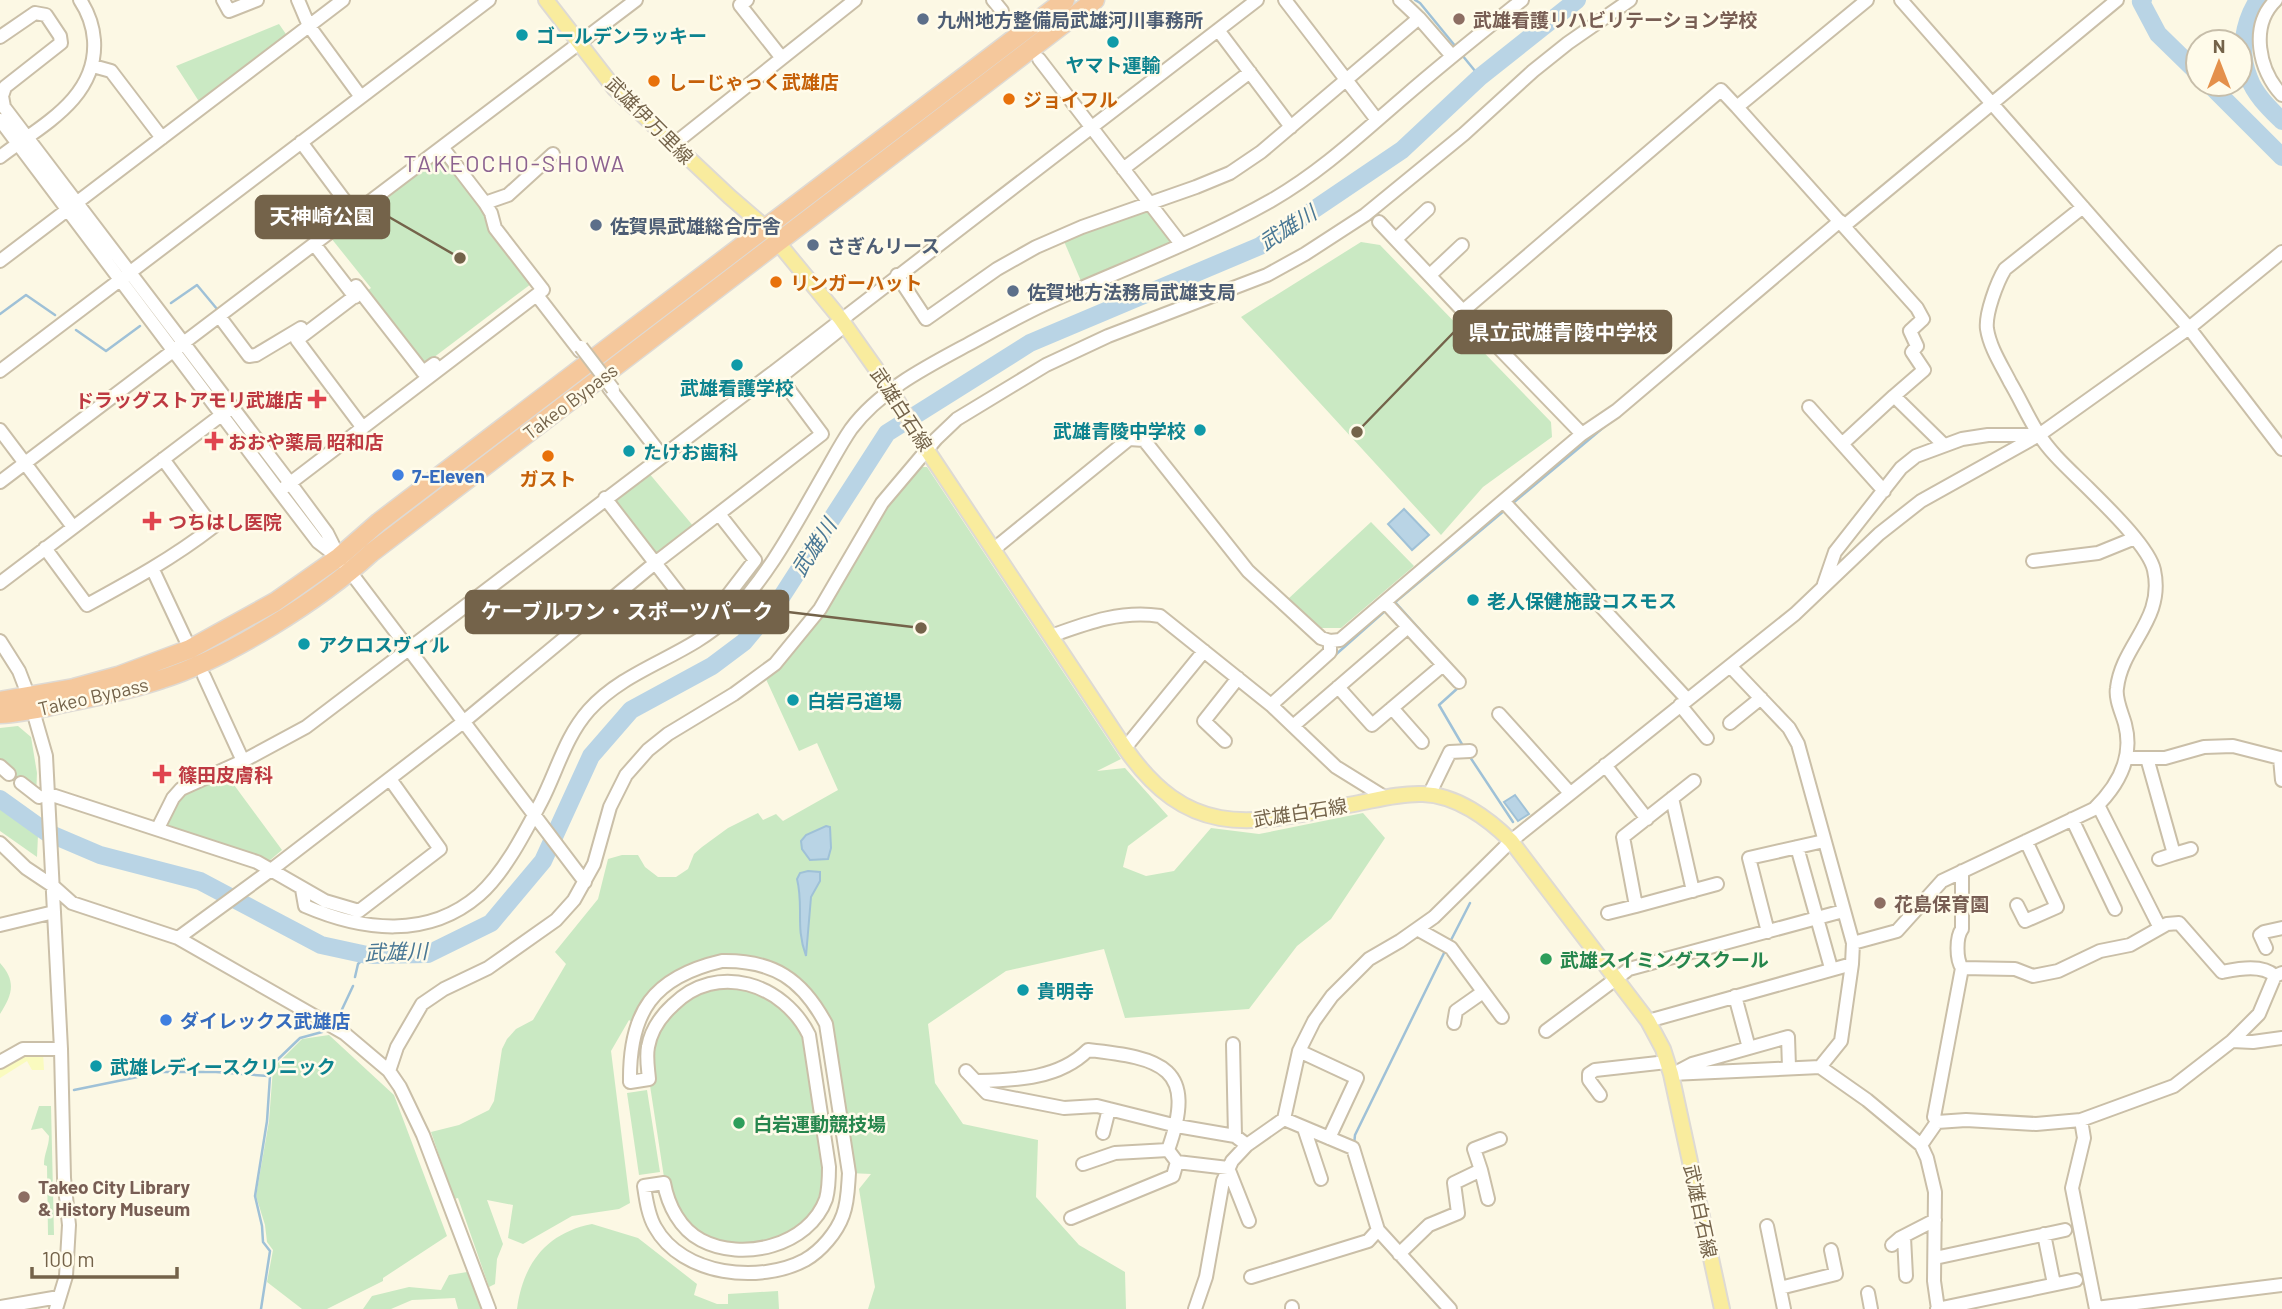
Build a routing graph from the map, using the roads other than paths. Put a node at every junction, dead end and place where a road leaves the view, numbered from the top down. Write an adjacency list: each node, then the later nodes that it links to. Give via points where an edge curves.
1 (80, 0): 32 (street, via 94,35)
2 (223, 0): 3 (street, via 229,11)
3 (257, 0)
4 (298, 0): 25 (street)
5 (343, 0): 25 (street)
6 (489, 0): 36 (street)
7 (546, 0): 28 (main road, 武雄伊万里線)
8 (636, 0): 28 (street)
9 (747, 0): 30 (street, via 740,5)
10 (855, 0): 30 (street)
11 (993, 0): 23 (street)
12 (1065, 0): 59 (highway, Takeo Bypass)
13 (1096, 0): 62 (highway, Takeo Bypass)
14 (1256, 0): 26 (street)
15 (1284, 0): 34 (street)
16 (1400, 0): 24 (street)
17 (1522, 0): 29 (street)
18 (1630, 0): 90 (street, via 1533,71 1365,215 1305,254 1267,275 1046,365 957,419)
19 (1867, 0): 38 (street)
20 (1900, 0): 37 (street)
21 (2117, 0): 37 (street)
22 (2276, 0): 35 (street, via 2260,31 2262,65)
23 (1002, 11)
24 (1419, 18): 29 (street); 34 (street)
25 (309, 26): 36 (street); 43 (street)
26 (1218, 30): 33 (street); 41 (street)
27 (0, 37): 44 (street, via 39,12 46,15 61,40 3,91 4,107)
28 (580, 43): 46 (main road, 武雄伊万里線, via 615,89); 47 (street)
29 (1452, 56): 40 (street)
30 (781, 57): 46 (street)
31 (1039, 60): 41 (street)
32 (93, 65): 43 (street, via 111,71); 44 (street, via 72,101)
33 (1250, 72): 42 (street); 50 (street)
34 (1347, 82): 40 (street); 42 (street)
35 (2282, 95)
36 (361, 97): 45 (street)
37 (1992, 104): 54 (street); 58 (street)
38 (1737, 107): 58 (street); 72 (street, via 1721,90)
39 (0, 120): 44 (street)
40 (1377, 120): 63 (street, via 1325,165 1271,201)
41 (1091, 127): 50 (street); 67 (street)
42 (1291, 127): 52 (street, via 1230,173)
43 (162, 138): 53 (street)
44 (22, 141): 49 (street); 53 (street)
45 (301, 142): 56 (street); 69 (street)
46 (674, 144): 59 (main road, 武雄伊万里線)
47 (442, 147): 51 (street); 56 (street)
48 (553, 154): 51 (street, via 508,195)
49 (0, 157)
50 (1123, 169): 52 (street)
51 (485, 203): 71 (street, via 495,228)
52 (1150, 204): 63 (street); 67 (street, via 1037,247 926,319)
53 (72, 206): 66 (street); 69 (street)
54 (2083, 207): 75 (street); 87 (street, via 2005,269 1997,282 1987,328 1997,358)
55 (1428, 209): 60 (street)
56 (355, 213): 61 (street)
57 (1379, 222): 60 (street)
58 (1842, 223): 81 (street, via 1923,319 1910,331 1917,346 1912,352 1924,370); 86 (street, via 1616,411)
59 (766, 228): 62 (main road, 武雄白石線); 106 (highway, Takeo Bypass, via 390,513)
60 (1396, 239): 68 (street)
61 (314, 244): 70 (street); 76 (street)
62 (779, 244): 74 (main road, 武雄白石線); 110 (highway, Takeo Bypass)
63 (1181, 244): 80 (street, via 1041,306 931,364)
64 (1462, 245): 68 (street)
65 (2282, 252): 75 (street)
66 (0, 261)
67 (897, 275): 74 (street)
68 (1430, 275): 72 (street)
69 (125, 276): 76 (street); 77 (street)
70 (352, 292): 71 (street, via 356,286 423,372 531,288); 73 (street, via 293,334 249,356); 79 (street); 84 (street, via 297,340)
71 (539, 293): 79 (street); 92 (street, bridge)
72 (1463, 311): 86 (street)
73 (222, 320)
74 (839, 325): 78 (street); 80 (main road, 武雄白石線)
75 (2189, 328): 87 (street); 91 (street)
76 (179, 347): 83 (street); 94 (street)
77 (0, 371)
78 (778, 375): 92 (street); 101 (street, via 822,434)
79 (422, 383): 84 (street)
80 (892, 391): 90 (main road, 武雄白石線); 160 (street, via 852,428 765,573 729,616 686,649 604,694 578,723)
81 (1894, 396): 88 (street); 89 (street)
82 (1809, 407): 88 (street)
83 (227, 411): 93 (street); 96 (street); 97 (street)
84 (363, 428): 96 (street)
85 (0, 430): 94 (street)
86 (1582, 434): 100 (street)
87 (2039, 435): 89 (street, via 1989,435); 103 (street); 112 (street, via 1921,501)
88 (1842, 444): 98 (street)
89 (1944, 446): 98 (street, via 1916,456)
90 (926, 447): 105 (main road, 武雄白石線); 172 (street, via 882,503 820,609 775,664 658,742 626,775 610,807)
91 (2282, 449)
92 (663, 454): 99 (street)
93 (163, 459): 102 (street); 109 (street, via 213,527)
94 (25, 463): 95 (street); 102 (street)
95 (0, 482)
96 (290, 483): 97 (street); 106 (street)
97 (279, 491): 106 (street, via 318,542)
98 (1884, 491): 112 (street, via 1835,552)
99 (606, 498): 108 (street); 119 (street)
100 (1503, 501): 113 (street); 129 (street)
101 (719, 514): 108 (street); 108 (street, via 755,560 725,599 700,621)
102 (73, 527): 104 (street)
103 (2135, 538): 107 (street, via 2098,553); 143 (street, via 2154,567 2156,596 2116,691 2127,729)
104 (46, 548): 109 (street, via 87,605); 111 (street)
105 (994, 549): 115 (main road, 武雄白石線); 117 (street, via 1129,439 1144,440 1248,571)
106 (339, 557): 110 (street); 118 (highway, Takeo Bypass, via 275,602)
107 (2032, 561)
108 (655, 563): 135 (street)
109 (153, 570): 118 (street)
110 (350, 572): 119 (street); 130 (highway, Takeo Bypass, via 279,621 201,664 161,680)
111 (0, 583)
112 (1823, 586): 122 (street)
113 (1389, 605): 114 (street); 117 (street, via 1340,640)
114 (1408, 627): 121 (street); 126 (street)
115 (1051, 636): 120 (street, via 1101,618 1142,613 1160,616); 141 (main road, 武雄白石線)
116 (0, 641): 130 (street)
117 (1330, 642): 131 (street, via 1330,652)
118 (190, 649): 130 (highway, Takeo Bypass)
119 (408, 649): 135 (street); 146 (street, via 306,727)
120 (1204, 651): 124 (street); 141 (street)
121 (1443, 665): 125 (street); 132 (street)
122 (1731, 667): 127 (street); 129 (street)
123 (204, 676): 146 (street)
124 (1238, 678): 131 (street); 139 (street, via 1204,721)
125 (1459, 682)
126 (1338, 687): 132 (street, via 1372,725); 137 (street)
127 (1761, 698): 136 (street); 163 (street, via 1798,744)
128 (0, 701): 130 (highway, Takeo Bypass)
129 (1684, 702): 138 (street); 147 (street)
130 (32, 703): 133 (highway, Takeo Bypass); 154 (street, via 46,755)
131 (1271, 705): 137 (street)
132 (1392, 708): 140 (street)
133 (0, 714)
134 (1499, 714): 152 (street)
135 (462, 723): 148 (street); 160 (street)
136 (1730, 723)
137 (1293, 726): 155 (street, via 1336,767)
138 (1707, 738)
139 (1226, 741)
140 (1422, 742)
141 (1125, 748): 155 (main road, 武雄白石線, via 1146,776 1171,798 1229,820 1267,820)
142 (1466, 751): 153 (street, via 1450,752)
143 (2126, 758): 144 (street); 157 (street, via 2111,793)
144 (2147, 758): 145 (street, via 2233,746); 168 (street)
145 (2281, 758): 149 (street)
146 (243, 761): 161 (street, via 181,789)
147 (1605, 765): 152 (street); 158 (street)
148 (390, 779): 171 (street); 175 (street, via 440,849 359,911)
149 (2282, 780)
150 (1694, 781): 156 (street)
151 (21, 783): 154 (street)
152 (1570, 793): 162 (street)
153 (1429, 795): 155 (main road, 武雄白石線); 162 (main road, 武雄白石線, via 1477,812)
154 (46, 797): 161 (street); 174 (street)
155 (1386, 798)
156 (1672, 798): 158 (street); 176 (street)
157 (2098, 805): 159 (street); 185 (street)
158 (1647, 819): 178 (street, via 1623,838)
159 (2072, 819): 164 (street); 179 (street)
160 (535, 820): 172 (street); 175 (street, via 481,893 452,914 423,924 397,927 330,917 305,906)
161 (158, 828): 171 (street, via 257,862)
162 (1511, 841): 187 (street); 196 (main road, 武雄白石線)
163 (1824, 841): 166 (street); 180 (street)
164 (2026, 841): 170 (street); 177 (street, via 2057,907 2025,922)
165 (0, 843): 174 (street)
166 (1797, 847): 183 (street); 188 (street, via 1749,858)
167 (2191, 849): 168 (street)
168 (2174, 854): 169 (street)
169 (2159, 859)
170 (1962, 871): 190 (street, via 1942,881 1897,931); 194 (street, via 1958,963)
171 (267, 873): 175 (street); 189 (street)
172 (585, 883): 213 (street, via 556,920 488,968 422,1004)
173 (1717, 884): 176 (street)
174 (53, 886): 181 (street); 189 (street, via 72,903)
175 (302, 889)
176 (1693, 891): 178 (street)
177 (2017, 905)
178 (1636, 906): 182 (street)
179 (2115, 909)
180 (1843, 911): 183 (street); 190 (street)
181 (54, 912): 184 (street); 207 (street)
182 (1608, 913)
183 (1817, 918): 188 (street); 193 (street)
184 (0, 926)
185 (2160, 928): 194 (street, via 2130,945 2033,976 2015,969); 195 (street, via 2179,923 2222,972 2245,968)
186 (2282, 928): 191 (street, via 2260,935)
187 (1417, 929): 197 (street, via 1449,946); 208 (street, via 1369,959 1332,996)
188 (1768, 932): 196 (street, via 1629,969)
189 (178, 938): 213 (street, via 333,1027)
190 (1853, 943): 192 (street)
191 (2266, 948)
192 (1852, 964): 193 (street); 211 (street, via 1841,1041)
193 (1831, 968): 198 (street)
194 (1962, 968): 221 (street, via 1934,1117)
195 (2278, 975): 204 (street, via 2259,1014)
196 (1616, 980): 200 (main road, 武雄白石線); 202 (street)
197 (1483, 992): 199 (street); 201 (street, via 1456,1011)
198 (1735, 996): 200 (street); 206 (street)
199 (1502, 1017)
200 (1648, 1021): 212 (main road, 武雄白石線)
201 (1454, 1023)
202 (1546, 1031)
203 (2282, 1038): 204 (street)
204 (2232, 1041): 220 (street, via 2174,1086)
205 (1233, 1044): 225 (street)
206 (1749, 1048): 210 (street, via 1788,1037); 212 (street)
207 (61, 1049): 209 (street, via 23,1049); 256 (street, via 69,1252)
208 (1299, 1051): 219 (street); 226 (street, via 1357,1078)
209 (0, 1062)
210 (1789, 1067): 211 (street); 212 (street)
211 (1820, 1067): 229 (street)
212 (1669, 1068): 217 (street, via 1595,1070 1589,1080); 261 (main road, 武雄白石線)
213 (389, 1071): 258 (street, via 423,1135)
214 (966, 1071): 216 (street)
215 (649, 1079): 215 (street, via 630,1082 629,1056 636,1025 654,995 673,978 722,961 747,961 790,978 826,1024 849,1173 843,1216 831,1237 806,1259 780,1269 722,1272 676,1251 656,1228 647,1205 645,1186 664,1182 667,1197 685,1227 700,1240 732,1249 783,1242 817,1215 829,1186 829,1167 809,1035 788,1004 771,992 740,983 706,985 691,991 667,1011 653,1032 648,1046)
216 (977, 1081): 218 (street, via 987,1093 1065,1108); 222 (street, via 1044,1074 1076,1062 1088,1051 1150,1060 1164,1067 1179,1091)
217 (1600, 1094)
218 (1109, 1109): 222 (street); 224 (street)
219 (1284, 1119): 223 (street); 228 (street)
220 (2081, 1120): 221 (street); 265 (street, via 2084,1138 2072,1188)
221 (1937, 1122): 229 (street)
222 (1177, 1126): 225 (street); 230 (street)
223 (1304, 1128): 226 (street); 235 (street)
224 (1103, 1133)
225 (1236, 1136): 228 (street)
226 (1329, 1138): 241 (street, via 1353,1148)
227 (1500, 1139): 234 (street, via 1474,1149)
228 (1247, 1145): 233 (street)
229 (1921, 1145): 238 (street, via 1935,1192)
230 (1168, 1150): 231 (street); 232 (street, via 1115,1153)
231 (1177, 1162): 233 (street); 237 (street, via 1173,1176)
232 (1083, 1164)
233 (1228, 1168): 239 (street); 259 (street)
234 (1481, 1170): 236 (street); 247 (street, via 1454,1183 1458,1213 1429,1225)
235 (1321, 1179)
236 (1488, 1199)
237 (1072, 1218)
238 (1936, 1220): 244 (street); 248 (street)
239 (1249, 1221)
240 (1767, 1226): 254 (street)
241 (1378, 1230): 247 (street); 250 (street, via 1368,1241)
242 (2065, 1230): 243 (street)
243 (2044, 1234): 248 (street); 252 (street)
244 (1903, 1237): 245 (street); 249 (street)
245 (1892, 1245)
246 (1831, 1250): 254 (street, via 1836,1274)
247 (1399, 1254): 260 (street)
248 (1935, 1258): 264 (street)
249 (1906, 1276)
250 (1251, 1277)
251 (2076, 1280): 252 (street)
252 (2054, 1284): 264 (street)
253 (2282, 1286): 265 (street)
254 (1780, 1288): 262 (street)
255 (1868, 1293): 263 (street)
256 (57, 1303): 257 (street, via 41,1298)
257 (0, 1307)
258 (489, 1309)
259 (1195, 1309)
260 (1450, 1309)
261 (1722, 1309)
262 (1784, 1309)
263 (1871, 1309)
264 (1938, 1309)
265 (2096, 1309)

